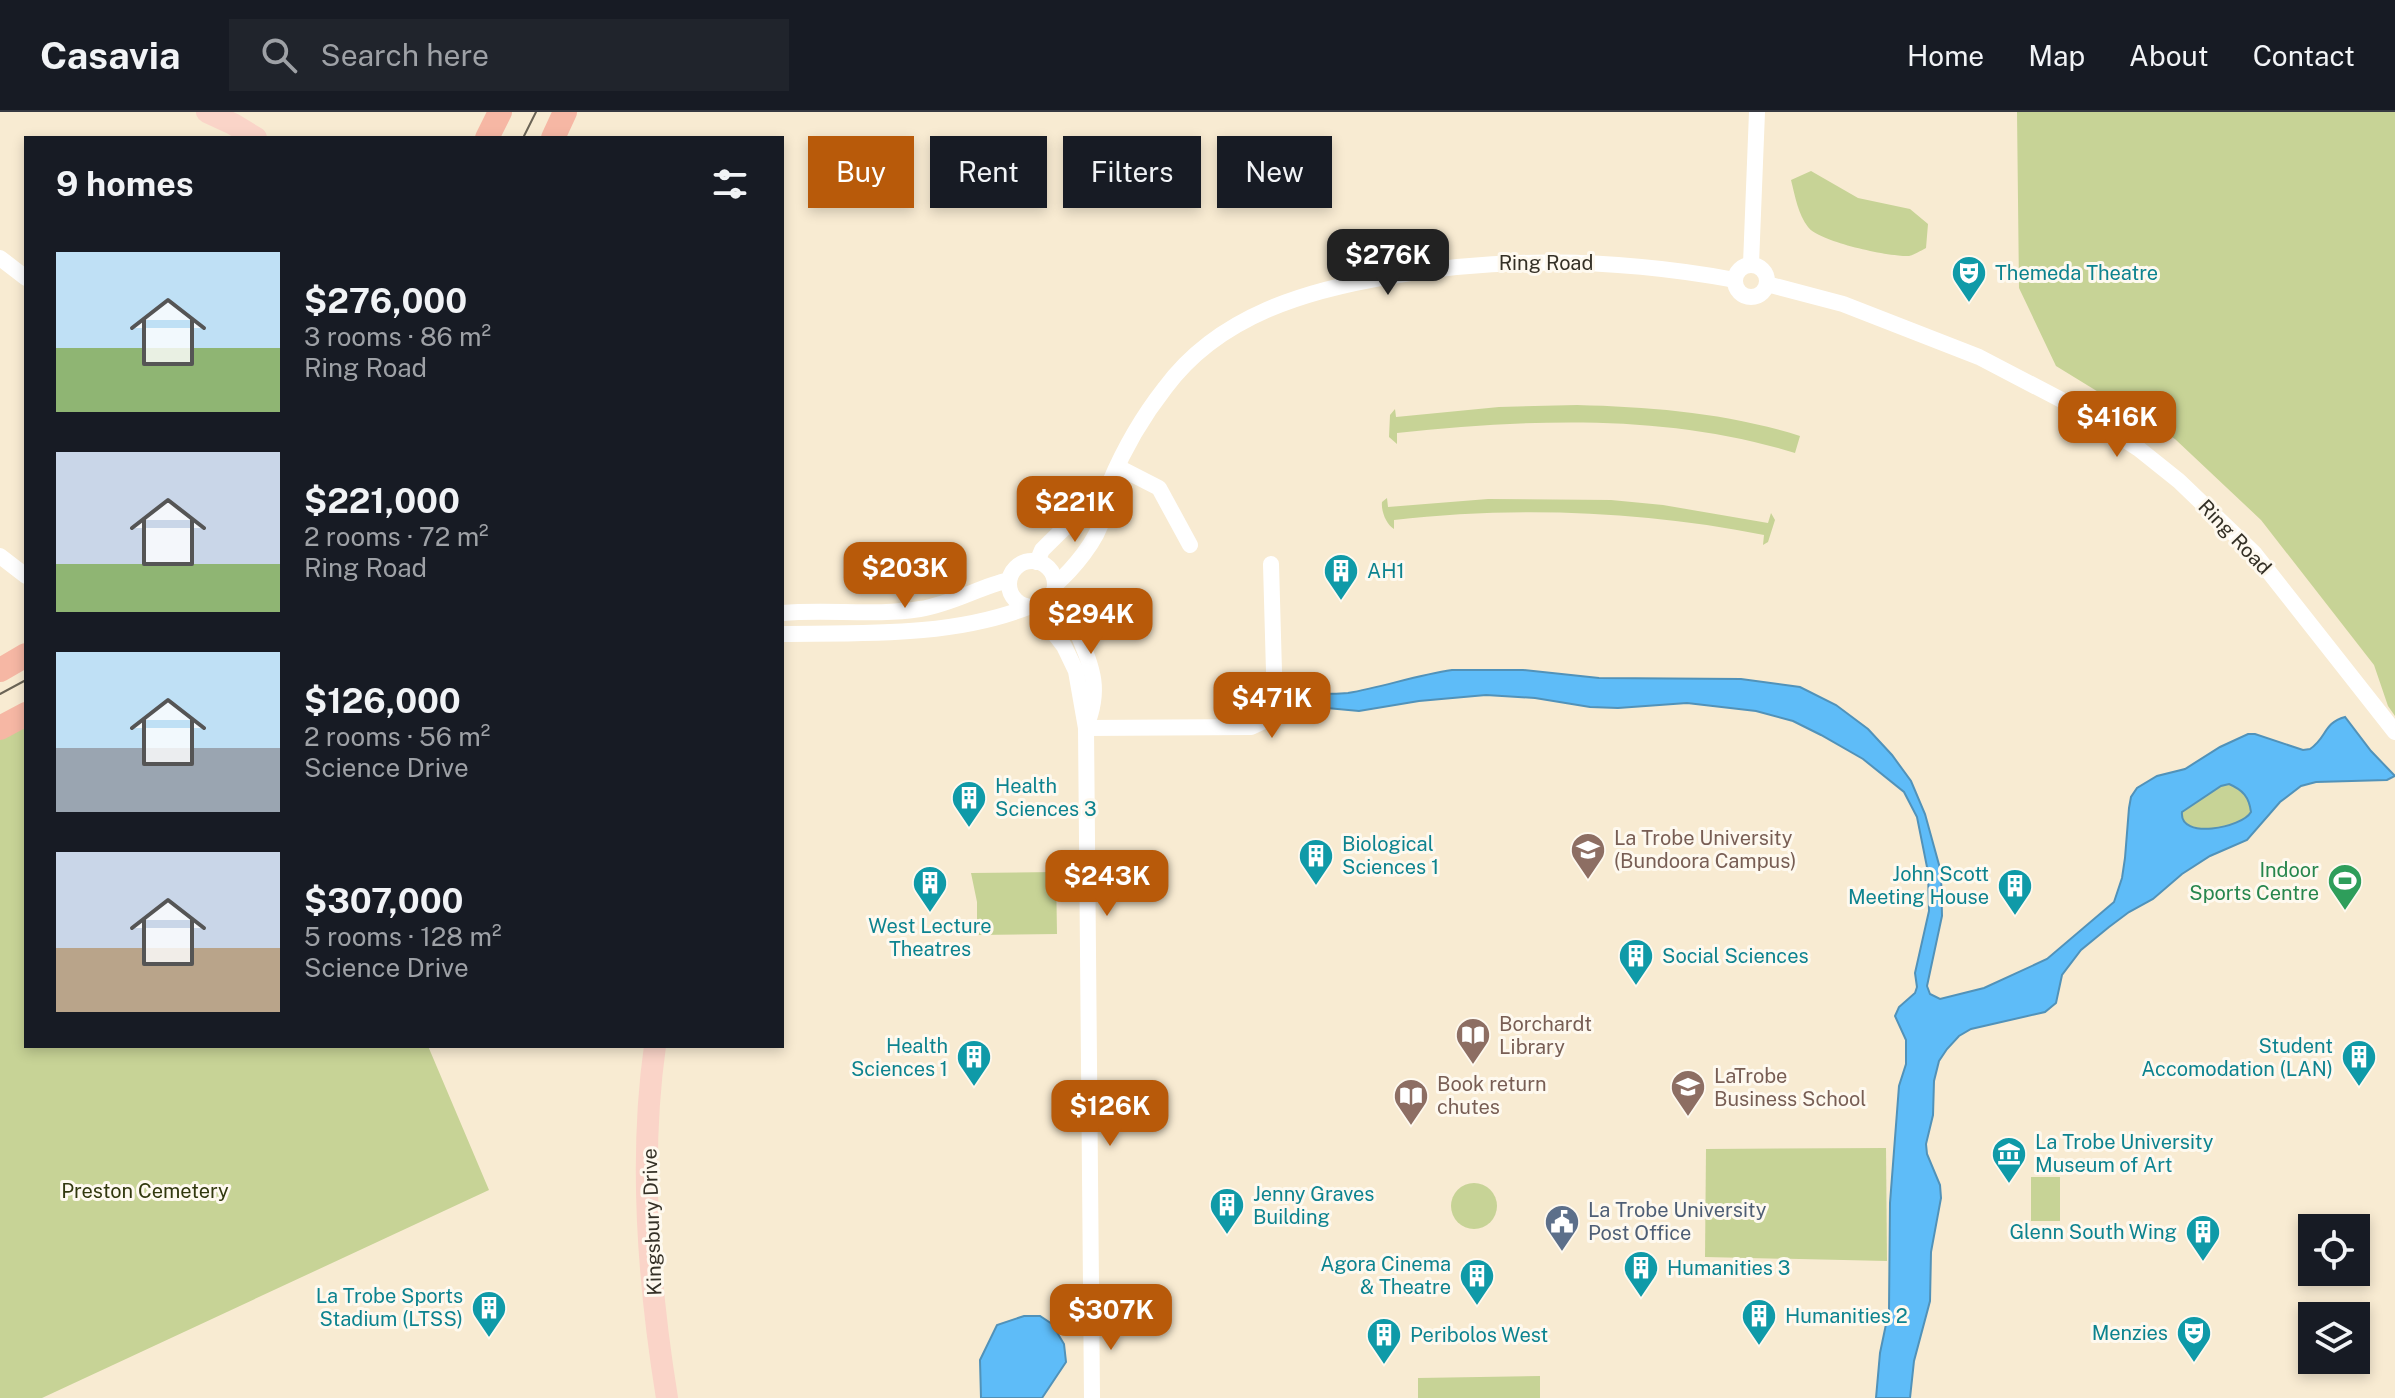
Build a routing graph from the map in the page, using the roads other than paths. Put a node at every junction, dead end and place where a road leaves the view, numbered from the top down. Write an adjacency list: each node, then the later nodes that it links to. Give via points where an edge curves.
1 (207, 112): 5 (main road); 6 (main road)
2 (500, 112): 7 (highway)
3 (565, 112): 8 (highway)
4 (1757, 112): 10 (street)
5 (225, 136)
6 (253, 136)
7 (488, 136)
8 (554, 136)
9 (0, 258): 11 (street)
10 (1751, 264): 12 (street, via 1741,268); 13 (street, via 1763,269)
11 (24, 276)
12 (1735, 280): 13 (street, via 1749,297 1759,295); 14 (street, Ring Road, via 1614,264 1515,263 1438,268 1289,300 1241,322 1196,353 1148,411)
13 (1767, 284): 30 (street, Ring Road, via 1843,304 1979,357 2075,407 2139,449 2254,553)
14 (1118, 467): 15 (street, Ring Road); 16 (street, via 1159,488)
15 (1109, 484): 18 (street, Ring Road, via 1042,550); 22 (street, Ring Road, via 1103,520 1072,570)
16 (1190, 545)
17 (0, 556): 20 (street)
18 (1037, 562): 21 (street, via 1018,566); 22 (street, via 1052,573)
19 (1271, 564): 29 (street, via 1275,708 1270,718 1251,727)
20 (24, 574)
21 (1009, 580): 23 (street, via 1013,597); 24 (street, via 909,611)
22 (1054, 588): 23 (street, via 1045,603); 27 (street, via 1069,607)
23 (1031, 607): 25 (street, via 972,624); 27 (street)
24 (784, 612)
25 (786, 635)
26 (24, 656): 28 (highway)
27 (1084, 669): 29 (street, via 1095,700)
28 (0, 670)
29 (1086, 728): 33 (street)
30 (2395, 732)
31 (655, 1048): 32 (main road, Kingsbury Drive, via 650,1240)
32 (667, 1398)
33 (1092, 1398)

